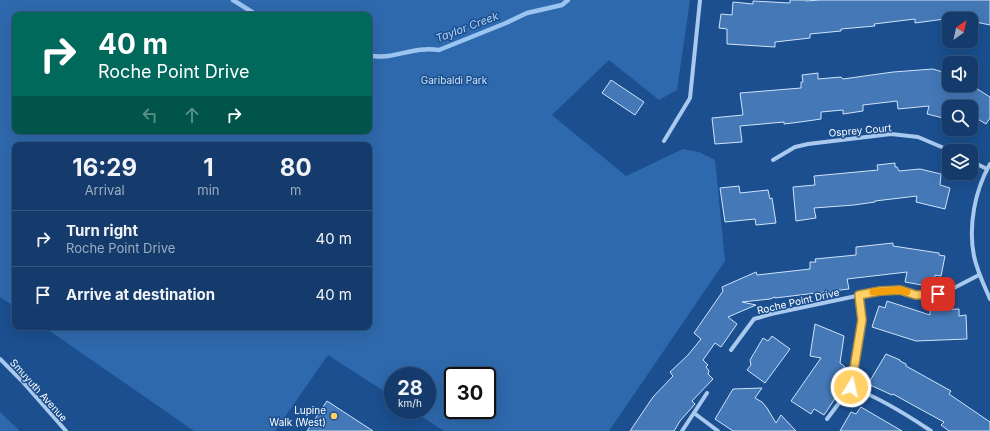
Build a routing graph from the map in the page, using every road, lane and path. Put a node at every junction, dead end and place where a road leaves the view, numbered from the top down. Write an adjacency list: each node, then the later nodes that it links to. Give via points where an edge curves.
1 (700, 0): 2 (street, via 690,98)
2 (664, 141)
3 (942, 147): 4 (street, Osprey Court, via 918,137 891,134 808,144 795,147)
4 (773, 160)
5 (978, 164): 7 (street)
6 (990, 164): 7 (street)
7 (987, 169): 8 (street, via 980,185 972,221 974,256)
8 (979, 275): 9 (street, Roche Point Drive, via 938,294 916,295 900,290); 10 (street)
9 (859, 295): 11 (street, Roche Point Drive, via 754,319); 13 (street, via 862,320)
10 (990, 299)
11 (731, 350)
12 (0, 359): 17 (street, Smuyuth Avenue)
13 (851, 387): 16 (street); 20 (street, via 884,402)
14 (707, 393): 15 (street)
15 (694, 413): 18 (street); 19 (street)
16 (827, 419)
17 (66, 431)
18 (682, 431)
19 (718, 431)
20 (931, 431)

